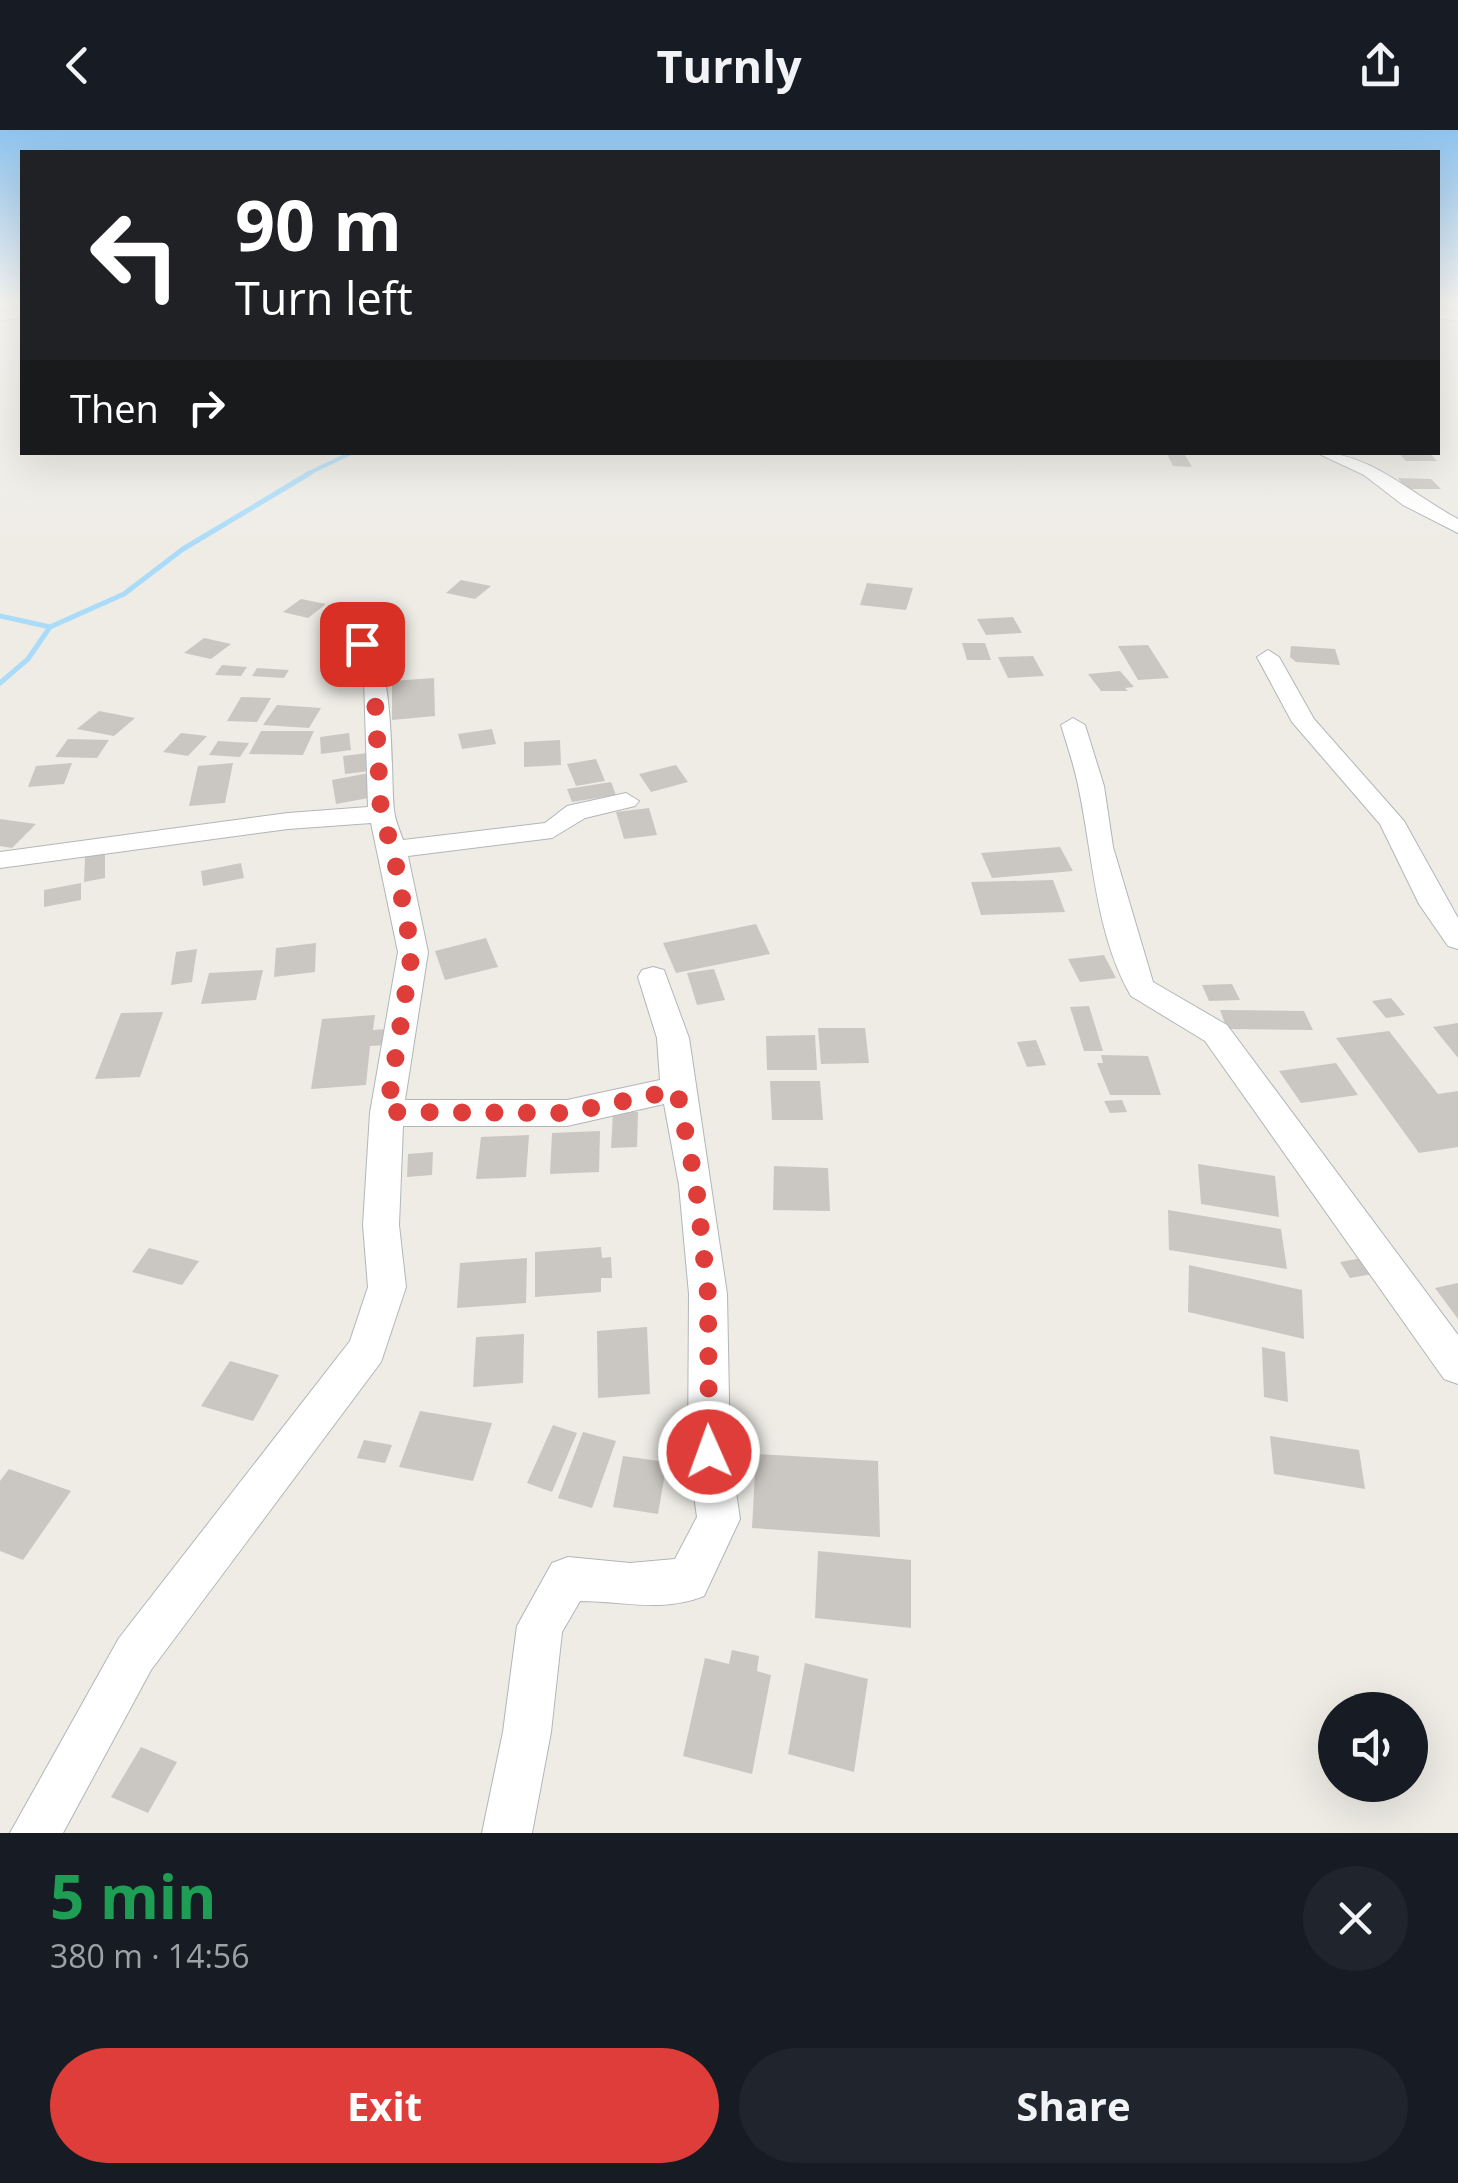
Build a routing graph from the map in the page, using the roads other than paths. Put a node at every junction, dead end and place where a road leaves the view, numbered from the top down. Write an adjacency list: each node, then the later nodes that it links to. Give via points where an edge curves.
1 (1330, 455): 2 (street, via 1385,479)
2 (1458, 527)
3 (362, 644): 7 (street, via 374,680)
4 (1268, 658): 10 (street, via 1304,722 1391,821)
5 (1073, 725): 14 (street, via 1104,865 1142,988 1216,1033)
6 (626, 801): 8 (street, via 576,812 552,830)
7 (381, 814): 8 (street); 9 (street)
8 (393, 850): 13 (street, via 412,952)
9 (0, 860)
10 (1458, 939)
11 (653, 977): 12 (street, via 674,1038)
12 (677, 1090): 13 (street, via 567,1113); 16 (street, via 706,1276 709,1452 719,1519 688,1580 568,1580 540,1626)
13 (387, 1112): 15 (street, via 380,1225 387,1287 366,1350 135,1654)
14 (1458, 1366)
15 (35, 1833)
16 (507, 1833)

